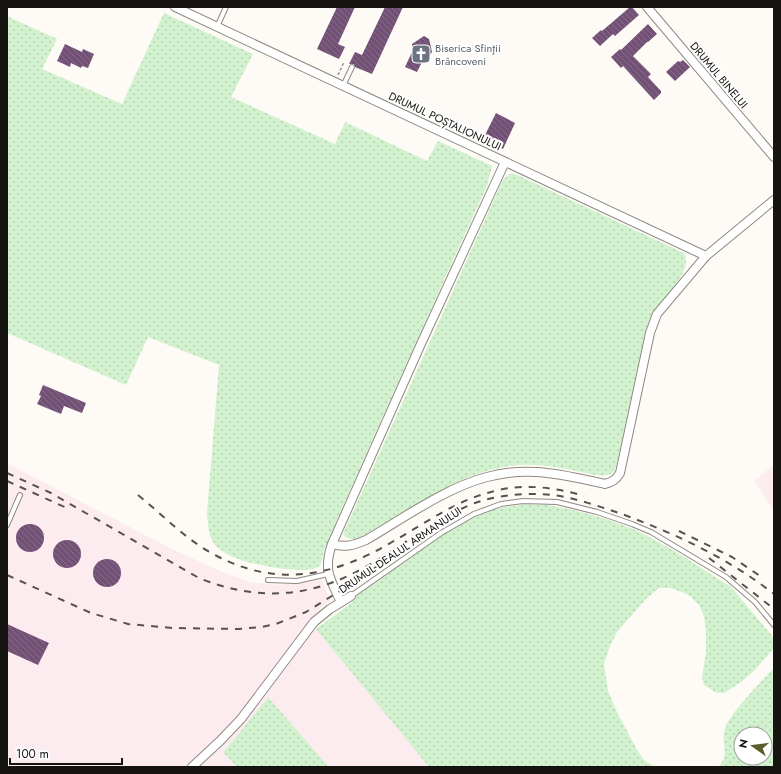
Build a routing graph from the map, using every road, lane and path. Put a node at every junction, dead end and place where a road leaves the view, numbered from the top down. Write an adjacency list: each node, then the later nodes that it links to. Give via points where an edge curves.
1 (175, 7): 4 (street, DRUMUL POȘTALIONULUI)
2 (226, 7): 4 (lane)
3 (648, 8): 9 (street, DRUMUL BINELUI)
4 (217, 26): 7 (street, DRUMUL POȘTALIONULUI)
5 (344, 62): 7 (path)
6 (352, 67): 8 (lane)
7 (334, 82): 8 (street, DRUMUL POȘTALIONULUI)
8 (343, 86): 10 (street, DRUMUL POȘTALIONULUI)
9 (774, 157)
10 (505, 162): 12 (street, DRUMUL POȘTALIONULUI); 15 (street)
11 (774, 200): 12 (street)
12 (706, 256): 15 (street, via 653,321 620,473 612,482 605,484 535,472 488,476 444,494 366,540 345,547)
13 (20, 495): 14 (lane)
14 (7, 525)
15 (332, 544): 16 (street, via 327,561)
16 (328, 574): 17 (lane, via 297,580); 19 (street)
17 (268, 580)
18 (351, 596): 19 (street, DRUMUL DEALUL ARMANULUI); 20 (lane, DRUMUL DEALUL ARMANULUI, via 441,533 474,514 501,504 523,501 557,502 597,512 651,532 726,577 751,598)
19 (341, 602): 21 (street, DRUMUL DEALUL ARMANULUI, via 311,625 241,719)
20 (774, 625)
21 (192, 767)

